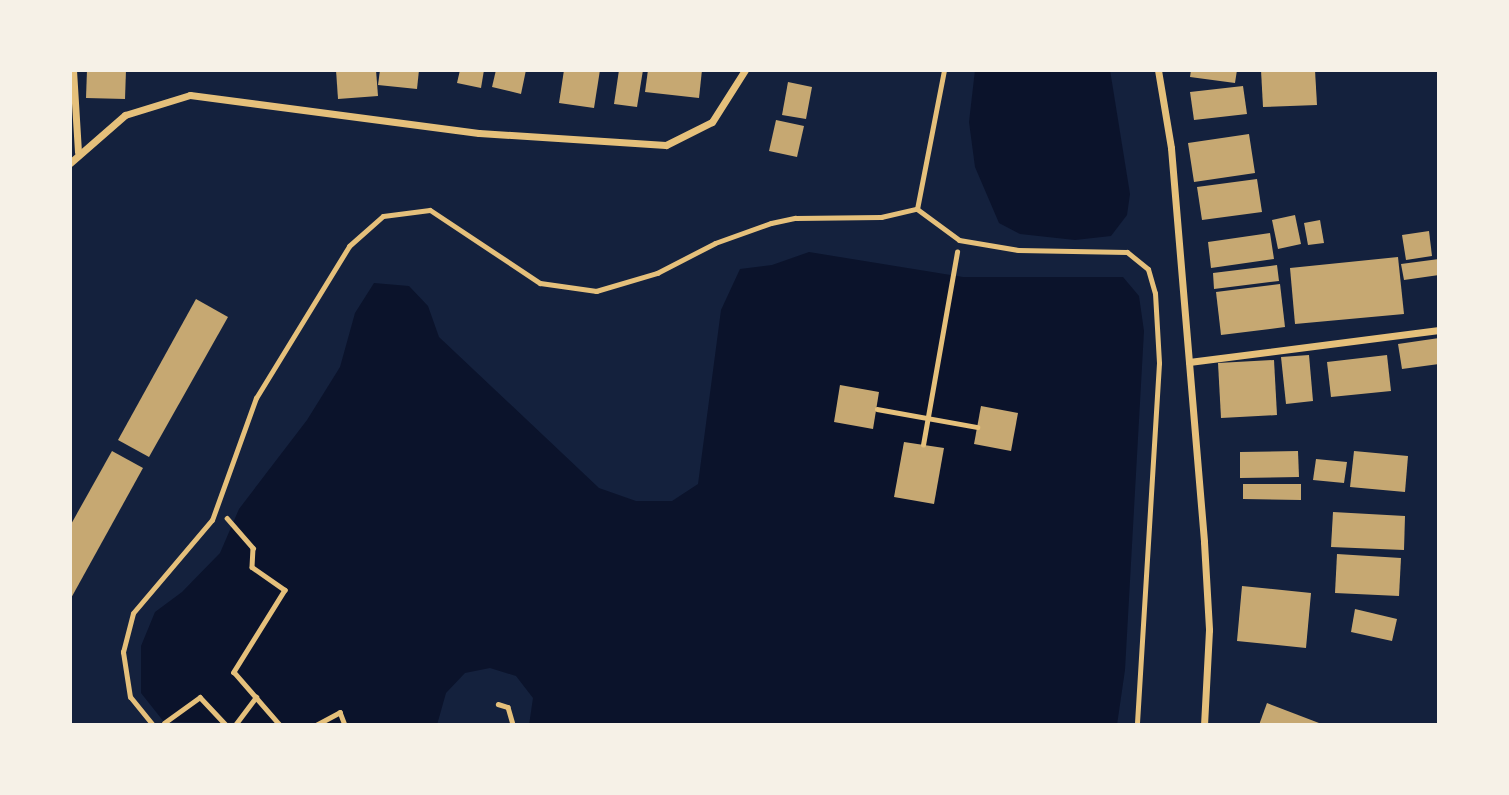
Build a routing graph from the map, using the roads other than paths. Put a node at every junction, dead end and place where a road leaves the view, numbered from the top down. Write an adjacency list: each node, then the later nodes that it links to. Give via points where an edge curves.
1 (73, 70): 5 (street)
2 (744, 70): 5 (street, via 712,122 666,145 479,133 190,95 125,115)
3 (944, 70): 7 (lane)
4 (1158, 70): 9 (street, via 1171,148)
5 (78, 152): 6 (street)
6 (70, 163)
7 (917, 209): 10 (lane, via 881,217 795,218 771,223 715,243 657,273 596,291 540,283 430,210 383,216 349,246 256,398 217,506 193,547 133,614 123,652 130,697); 11 (lane, via 959,240 1018,250 1128,252 1148,269 1155,293 1159,363)
8 (1439, 330): 9 (street)
9 (1189, 362): 12 (street, via 1209,630)
10 (153, 725)
11 (1137, 725)
12 (1204, 725)

